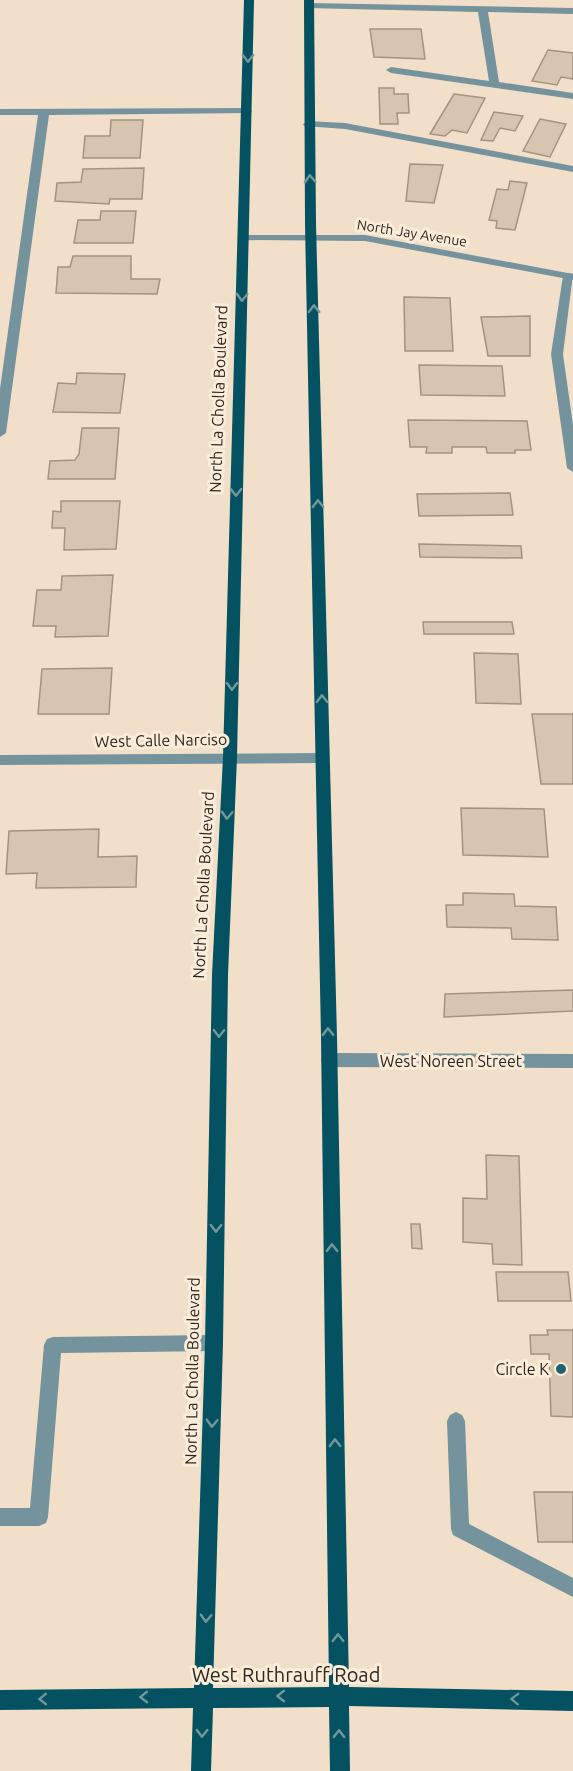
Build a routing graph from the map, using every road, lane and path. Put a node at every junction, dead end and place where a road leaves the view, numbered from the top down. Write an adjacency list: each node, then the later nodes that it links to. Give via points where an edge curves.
1 (249, 0): 8 (main road, North La Cholla Boulevard, one-way to 8)
2 (309, 3): 3 (street); 11 (main road)
3 (483, 10): 4 (street); 6 (street)
4 (573, 11)
5 (391, 70): 6 (street)
6 (494, 83): 7 (street)
7 (573, 96)
8 (247, 111): 10 (street); 13 (main road, North La Cholla Boulevard)
9 (0, 112): 10 (street)
10 (44, 112): 17 (street)
11 (308, 124): 12 (street, via 345,126); 14 (main road, one-way to 11)
12 (573, 169)
13 (244, 238): 14 (street, North Jay Avenue); 20 (main road, North La Cholla Boulevard, one-way to 20)
14 (312, 238): 15 (street, North Jay Avenue, via 365,238); 21 (main road, one-way to 14)
15 (571, 276): 19 (street, via 556,354)
16 (0, 330): 17 (street)
17 (14, 330): 18 (street)
18 (0, 433)
19 (573, 468)
20 (230, 757): 21 (street, West Calle Narciso); 22 (street, West Calle Narciso); 25 (main road, North La Cholla Boulevard, one-way to 25, via 220,975)
21 (323, 758): 23 (main road, one-way to 21)
22 (0, 760)
23 (329, 1060): 24 (street, West Noreen Street); 30 (main road, one-way to 23)
24 (573, 1061)
25 (214, 1343): 27 (street, via 53,1345 39,1516); 29 (main road, North La Cholla Boulevard, one-way to 29)
26 (456, 1421): 28 (street, via 460,1529)
27 (0, 1516)
28 (573, 1588)
29 (203, 1696): 30 (main road, West Ruthrauff Road, one-way to 29); 31 (main road, West Ruthrauff Road, one-way to 31); 33 (main road, North La Cholla Boulevard, one-way to 33)
30 (339, 1697): 32 (main road, West Ruthrauff Road, one-way to 30); 34 (main road, one-way to 30)
31 (0, 1700)
32 (573, 1701)
33 (201, 1771)
34 (340, 1771)

